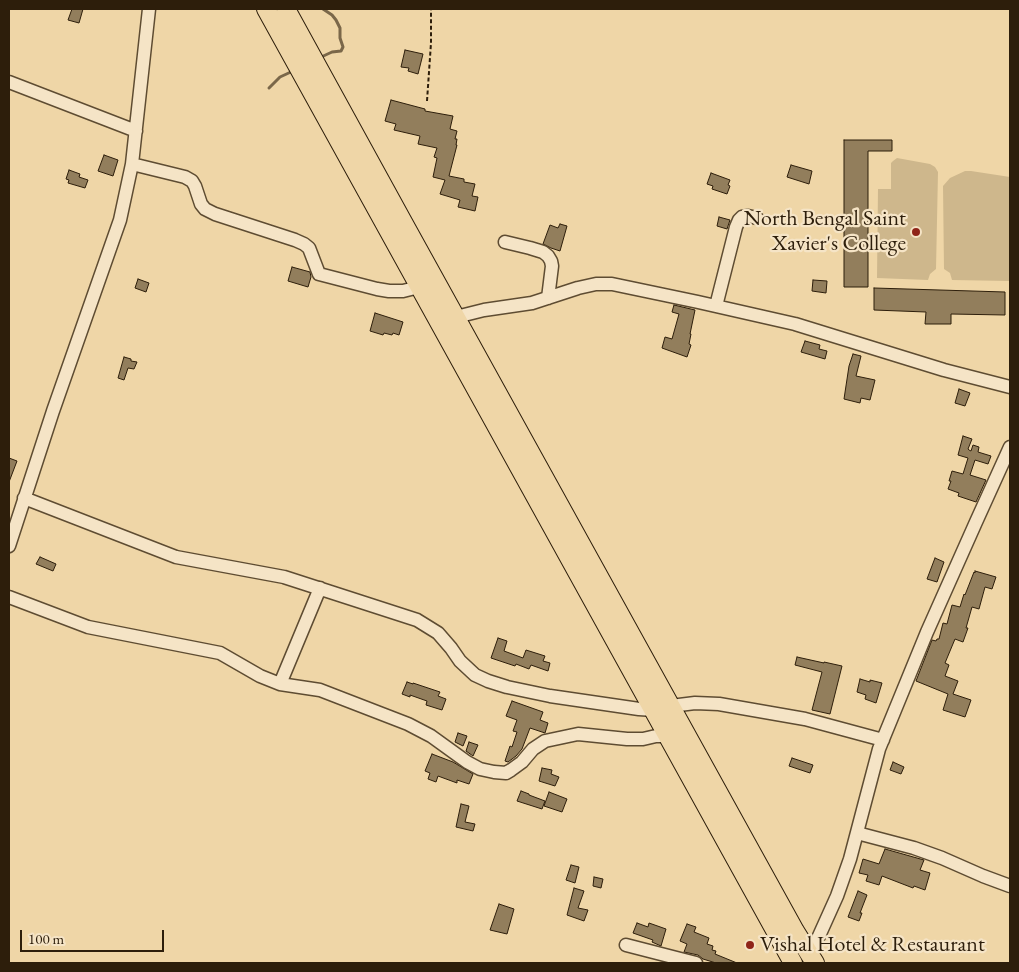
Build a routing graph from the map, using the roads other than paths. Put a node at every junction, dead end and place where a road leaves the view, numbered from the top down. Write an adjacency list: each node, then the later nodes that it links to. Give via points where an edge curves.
1 (149, 9): 5 (street)
2 (266, 9): 9 (highway)
3 (286, 9): 12 (highway)
4 (9, 82): 5 (street)
5 (136, 131): 6 (street)
6 (132, 164): 9 (street, via 185,177 196,186 201,204 206,209 304,244 319,274 389,291); 15 (street, via 120,220)
7 (757, 218): 11 (street, via 748,216 739,220)
8 (504, 242): 10 (street, via 548,256 552,266)
9 (418, 287): 21 (highway)
10 (548, 298): 11 (street, via 596,284 612,284); 12 (street)
11 (716, 306): 13 (street, via 795,324)
12 (456, 318): 20 (highway)
13 (1010, 387)
14 (1010, 447): 23 (street)
15 (24, 498): 16 (street); 17 (street, via 176,557 284,577)
16 (9, 546)
17 (320, 588): 19 (street); 21 (street, via 417,620 438,634 475,675 488,681 550,696)
18 (9, 597): 19 (street, via 88,627 220,653)
19 (280, 684): 22 (street, via 320,690 408,724 431,736 466,762 494,772 512,770 545,741 578,734 627,739)
20 (671, 706): 23 (street, via 719,704 805,719); 27 (highway)
21 (654, 710): 22 (highway)
22 (667, 736): 29 (highway)
23 (882, 740): 24 (street)
24 (857, 833): 25 (street, via 942,858); 27 (street)
25 (1010, 886)
26 (626, 945): 28 (street)
27 (812, 960)
28 (696, 963)
29 (793, 963)

